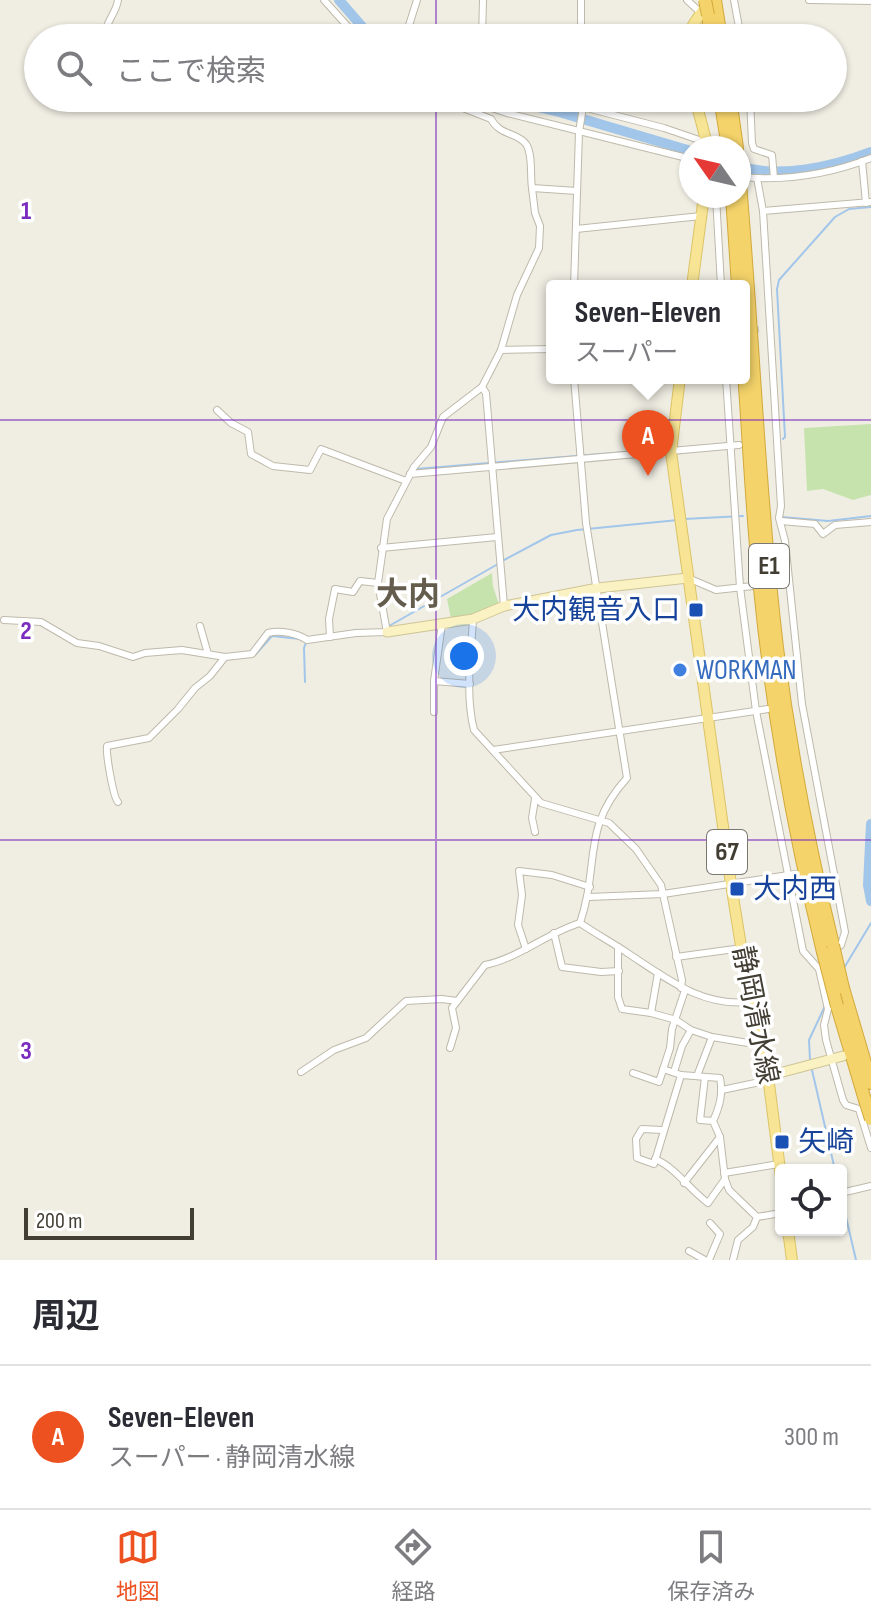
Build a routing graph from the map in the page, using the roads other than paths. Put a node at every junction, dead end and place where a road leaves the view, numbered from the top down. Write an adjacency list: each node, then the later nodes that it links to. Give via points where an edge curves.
1 (118, 0): 11 (street)
2 (324, 0): 12 (street)
3 (417, 0): 13 (street)
4 (483, 0): 14 (street)
5 (581, 0): 15 (street)
6 (687, 0): 10 (street)
7 (734, 0): 17 (street)
8 (809, 0): 9 (street)
9 (871, 1)
10 (709, 6): 16 (main road)
11 (106, 24)
12 (345, 24)
13 (409, 24)
14 (482, 24)
15 (581, 24)
16 (698, 24)
17 (738, 24)
18 (473, 112): 37 (street, via 529,147)
19 (512, 112): 26 (street)
20 (583, 112): 26 (street)
21 (592, 112): 27 (street)
22 (699, 112): 28 (main road)
23 (723, 112): 29 (highway)
24 (731, 112): 30 (highway)
25 (751, 112): 36 (street, via 754,149 772,155)
26 (579, 131): 31 (street); 38 (street)
27 (684, 136)
28 (705, 136)
29 (729, 136)
30 (732, 136)
31 (679, 156)
32 (871, 158): 33 (street)
33 (862, 161): 36 (street); 39 (street)
34 (751, 177): 35 (street)
35 (757, 178): 36 (street); 44 (street)
36 (774, 178)
37 (532, 188): 38 (street); 56 (street, via 539,248 517,295)
38 (577, 191): 46 (street)
39 (868, 203): 44 (street)
40 (702, 208): 45 (main road)
41 (717, 208): 49 (street)
42 (733, 208): 50 (highway)
43 (741, 208): 51 (highway, E1)
44 (763, 211): 53 (street)
45 (701, 216): 46 (street); 48 (main road)
46 (576, 229): 47 (street)
47 (574, 280)
48 (693, 280)
49 (721, 280)
50 (738, 280)
51 (747, 280)
52 (750, 321): 116 (highway, E1, via 778,649)
53 (772, 328): 54 (street); 63 (street)
54 (761, 329)
55 (546, 349): 56 (street)
56 (501, 350): 61 (street)
57 (575, 384): 68 (street)
58 (679, 384): 67 (main road, 静岡清水線 / 67)
59 (726, 384): 66 (street)
60 (745, 384): 116 (highway, E1, via 767,650 788,792)
61 (482, 387): 69 (street); 70 (street, via 443,417 431,447)
62 (217, 410): 70 (street, via 248,432 251,454 273,466 310,470 321,449)
63 (778, 442): 64 (street); 71 (street)
64 (769, 443)
65 (739, 445): 66 (street)
66 (729, 446): 67 (street); 80 (street)
67 (671, 452): 68 (street); 75 (main road, 静岡清水線 / 67)
68 (581, 460): 69 (street); 81 (street)
69 (491, 468): 70 (street); 73 (street)
70 (408, 478): 74 (street, via 387,519)
71 (780, 517): 72 (street, via 815,524 823,534 835,525); 77 (street)
72 (871, 522)
73 (497, 537): 74 (street); 82 (street)
74 (381, 548): 78 (street)
75 (688, 578): 80 (street, via 716,590); 81 (street); 96 (main road, 静岡清水線 / 67)
76 (777, 582): 77 (street)
77 (789, 582): 103 (street, via 798,704)
78 (378, 583): 87 (street); 88 (street, via 360,581 353,592 335,589)
79 (753, 586): 80 (street)
80 (740, 587): 94 (street)
81 (598, 588): 82 (street); 97 (street)
82 (504, 606): 83 (street)
83 (473, 619): 85 (street); 92 (street)
84 (4, 620): 89 (street, via 41,622 77,643 133,657 182,650)
85 (442, 624): 87 (street); 91 (street)
86 (200, 626): 89 (street)
87 (387, 632): 88 (street)
88 (330, 637): 90 (street, via 307,640 268,633 252,654)
89 (208, 654): 90 (street)
90 (225, 657): 100 (street, via 149,738 107,746)
91 (434, 681): 92 (street); 95 (street)
92 (470, 684): 98 (street, via 474,730)
93 (768, 709): 94 (street)
94 (756, 711): 96 (street); 106 (street)
95 (434, 712)
96 (708, 717): 97 (street); 107 (main road, 静岡清水線 / 67)
97 (620, 731): 98 (street); 101 (street, via 627,778 608,799)
98 (493, 750): 99 (street)
99 (535, 799): 101 (street); 102 (street)
100 (118, 802)
101 (598, 821): 108 (street); 109 (street, via 609,823 630,841)
102 (535, 832)
103 (833, 868): 104 (street); 116 (street, via 844,938 838,948)
104 (823, 870)
105 (795, 874): 106 (street)
106 (786, 876): 107 (street); 116 (street, via 803,951)
107 (731, 884): 109 (street); 114 (main road, 静岡清水線 / 67)
108 (590, 887): 110 (street); 115 (street, via 519,871 518,925)
109 (663, 894): 110 (street); 117 (street)
110 (589, 897): 111 (street)
111 (580, 923): 112 (street); 113 (street)
112 (554, 933): 115 (street); 118 (street, via 562,967)
113 (618, 947): 118 (street); 119 (street)
114 (742, 948): 117 (street); 122 (main road, 静岡清水線 / 67)
115 (526, 949): 121 (street, via 485,965)
116 (824, 953): 123 (highway, E1, bridge); 123 (street, via 825,993); 138 (highway, E1, bridge, via 843,988)
117 (676, 957): 120 (street)
118 (619, 971): 124 (street, via 622,1009)
119 (658, 973): 120 (street); 124 (street)
120 (683, 989): 122 (street, via 711,1001); 125 (street)
121 (457, 1001): 129 (street); 133 (street, via 406,1001 366,1038 334,1050)
122 (750, 1002): 128 (main road, 静岡清水線 / 67)
123 (832, 1007): 131 (street, via 824,1031); 140 (highway, E1)
124 (651, 1013): 125 (street)
125 (676, 1020): 126 (street); 132 (street)
126 (691, 1030): 127 (street); 135 (street, via 682,1046)
127 (712, 1037): 128 (street); 136 (street)
128 (760, 1045): 137 (main road, 静岡清水線 / 67)
129 (450, 1048)
130 (843, 1056): 131 (street)
131 (832, 1060): 137 (street); 140 (street, via 846,1105)
132 (663, 1069): 134 (street, via 659,1082); 135 (street)
133 (301, 1072)
134 (633, 1073)
135 (678, 1074): 136 (street); 143 (street)
136 (701, 1077): 139 (street, via 720,1078); 142 (street, via 700,1120)
137 (768, 1078): 139 (street); 147 (main road, 静岡清水線 / 67)
138 (871, 1083)
139 (722, 1090): 142 (street)
140 (865, 1105): 141 (highway, E1, bridge); 145 (street)
141 (871, 1119)
142 (713, 1121): 144 (street)
143 (662, 1130): 146 (street); 146 (street, via 642,1129 636,1139 637,1158 654,1164)
144 (720, 1137): 149 (street); 150 (street)
145 (871, 1148)
146 (655, 1159): 150 (street)
147 (779, 1164)
148 (775, 1165): 149 (street)
149 (724, 1176): 150 (street, via 708,1203); 154 (street, via 729,1190)
150 (684, 1183)
151 (871, 1186): 152 (street)
152 (847, 1192)
153 (775, 1214): 154 (street)
154 (757, 1217): 159 (street, via 738,1240)
155 (710, 1223): 158 (street, via 720,1234)
156 (789, 1236): 160 (main road)
157 (689, 1251): 158 (street)
158 (707, 1260)
159 (733, 1260)
160 (792, 1260)

